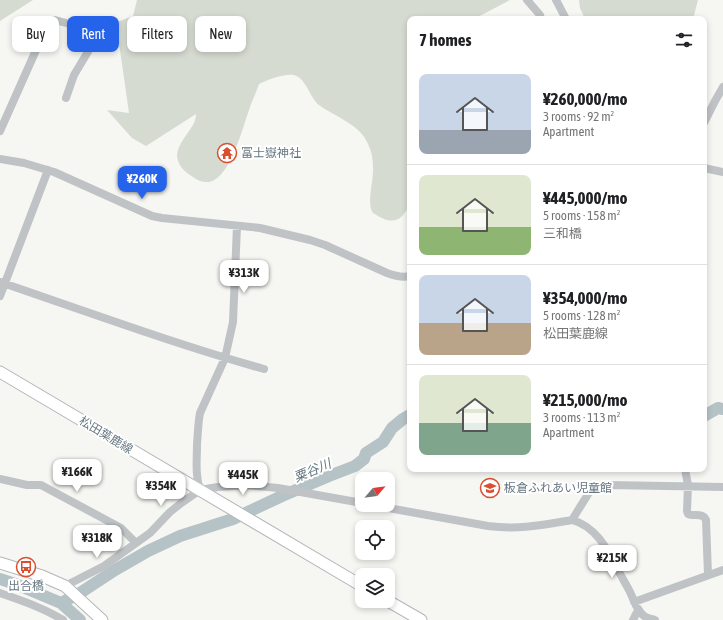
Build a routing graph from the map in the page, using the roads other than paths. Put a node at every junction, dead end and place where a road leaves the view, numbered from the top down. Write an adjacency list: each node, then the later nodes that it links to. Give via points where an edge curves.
1 (527, 0): 3 (street)
2 (556, 0): 4 (street)
3 (540, 16)
4 (564, 16)
5 (723, 87): 7 (street)
6 (66, 98): 8 (street, via 74,75 92,45 96,31 52,20)
7 (707, 116)
8 (0, 131)
9 (0, 159): 11 (street)
10 (707, 169): 12 (street)
11 (48, 170): 13 (street, via 152,216); 15 (street)
12 (723, 172)
13 (237, 226): 14 (street, via 260,228 310,240 387,273); 17 (street, via 233,322)
14 (407, 277)
15 (2, 283): 16 (street); 17 (street)
16 (0, 296)
17 (225, 358): 18 (street); 24 (street, via 200,412 198,422 197,480)
18 (264, 369)
19 (0, 372): 24 (main road, 松田葉鹿線)
20 (686, 472): 22 (street)
21 (0, 479): 28 (street, via 27,485 41,485 121,528)
22 (688, 486): 23 (street); 27 (street, via 598,486 590,491); 31 (street, via 688,514 702,515 706,520)
23 (723, 487)
24 (200, 490): 25 (street, via 246,485); 28 (street, via 170,512 150,533); 32 (main road, 松田葉鹿線)
25 (355, 502)
26 (395, 509): 27 (street, via 504,528)
27 (572, 520): 35 (street, via 585,526 607,548)
28 (136, 543): 33 (street, via 104,566)
29 (0, 564): 33 (main road, via 42,576)
30 (722, 571): 31 (street)
31 (708, 575): 35 (street)
32 (355, 582)
33 (66, 588): 39 (main road)
34 (0, 592): 38 (street)
35 (634, 602): 37 (street)
36 (395, 605): 40 (main road)
37 (638, 610): 41 (street); 42 (street, via 644,616)
38 (63, 620)
39 (102, 620)
40 (421, 620)
41 (633, 620)
42 (655, 620)

